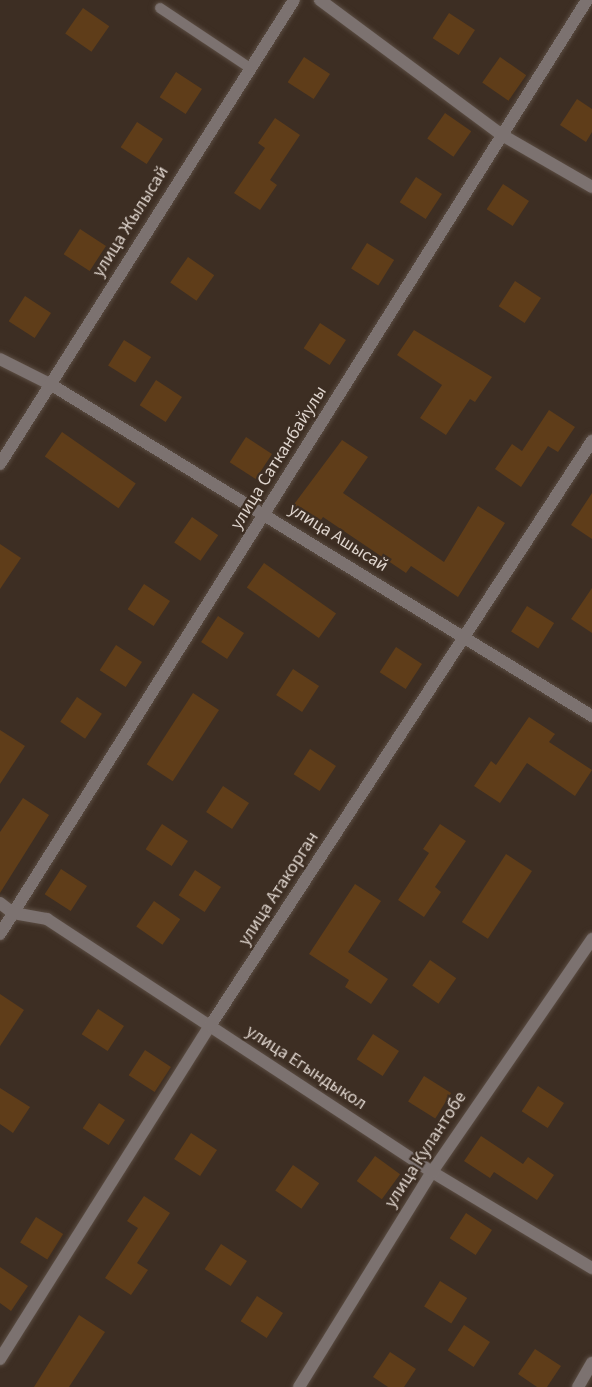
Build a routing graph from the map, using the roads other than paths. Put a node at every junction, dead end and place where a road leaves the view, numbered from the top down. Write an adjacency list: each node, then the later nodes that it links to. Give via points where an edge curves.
1 (294, 0): 5 (street, улица Жылысай)
2 (320, 0): 6 (street)
3 (587, 0): 6 (street, улица Сатканбайулы)
4 (160, 8): 5 (lane)
5 (250, 68): 9 (street, улица Жылысай)
6 (502, 135): 7 (street); 12 (street, улица Сатканбайулы)
7 (592, 187)
8 (0, 359): 9 (street, улица Ашысай)
9 (50, 384): 11 (street, улица Жылысай); 12 (street, улица Ашысай)
10 (592, 441): 13 (street, улица Атакорган)
11 (0, 464)
12 (266, 513): 13 (street, улица Ашысай); 16 (street, улица Сатканбайулы)
13 (465, 640): 14 (street, улица Ашысай); 19 (street, улица Атакорган)
14 (592, 716)
15 (0, 903): 16 (street, улица Егындыкол)
16 (13, 913): 17 (street, улица Сатканбайулы); 19 (street, улица Егындыкол, via 47,918)
17 (0, 934)
18 (592, 939): 20 (street, улица Кулантобе)
19 (210, 1026): 20 (street, улица Егындыкол); 22 (street, улица Атакорган)
20 (432, 1172): 21 (street, улица Егындыкол); 24 (street, улица Кулантобе)
21 (592, 1268)
22 (0, 1359)
23 (592, 1363): 25 (street)
24 (299, 1387)
25 (578, 1387)

